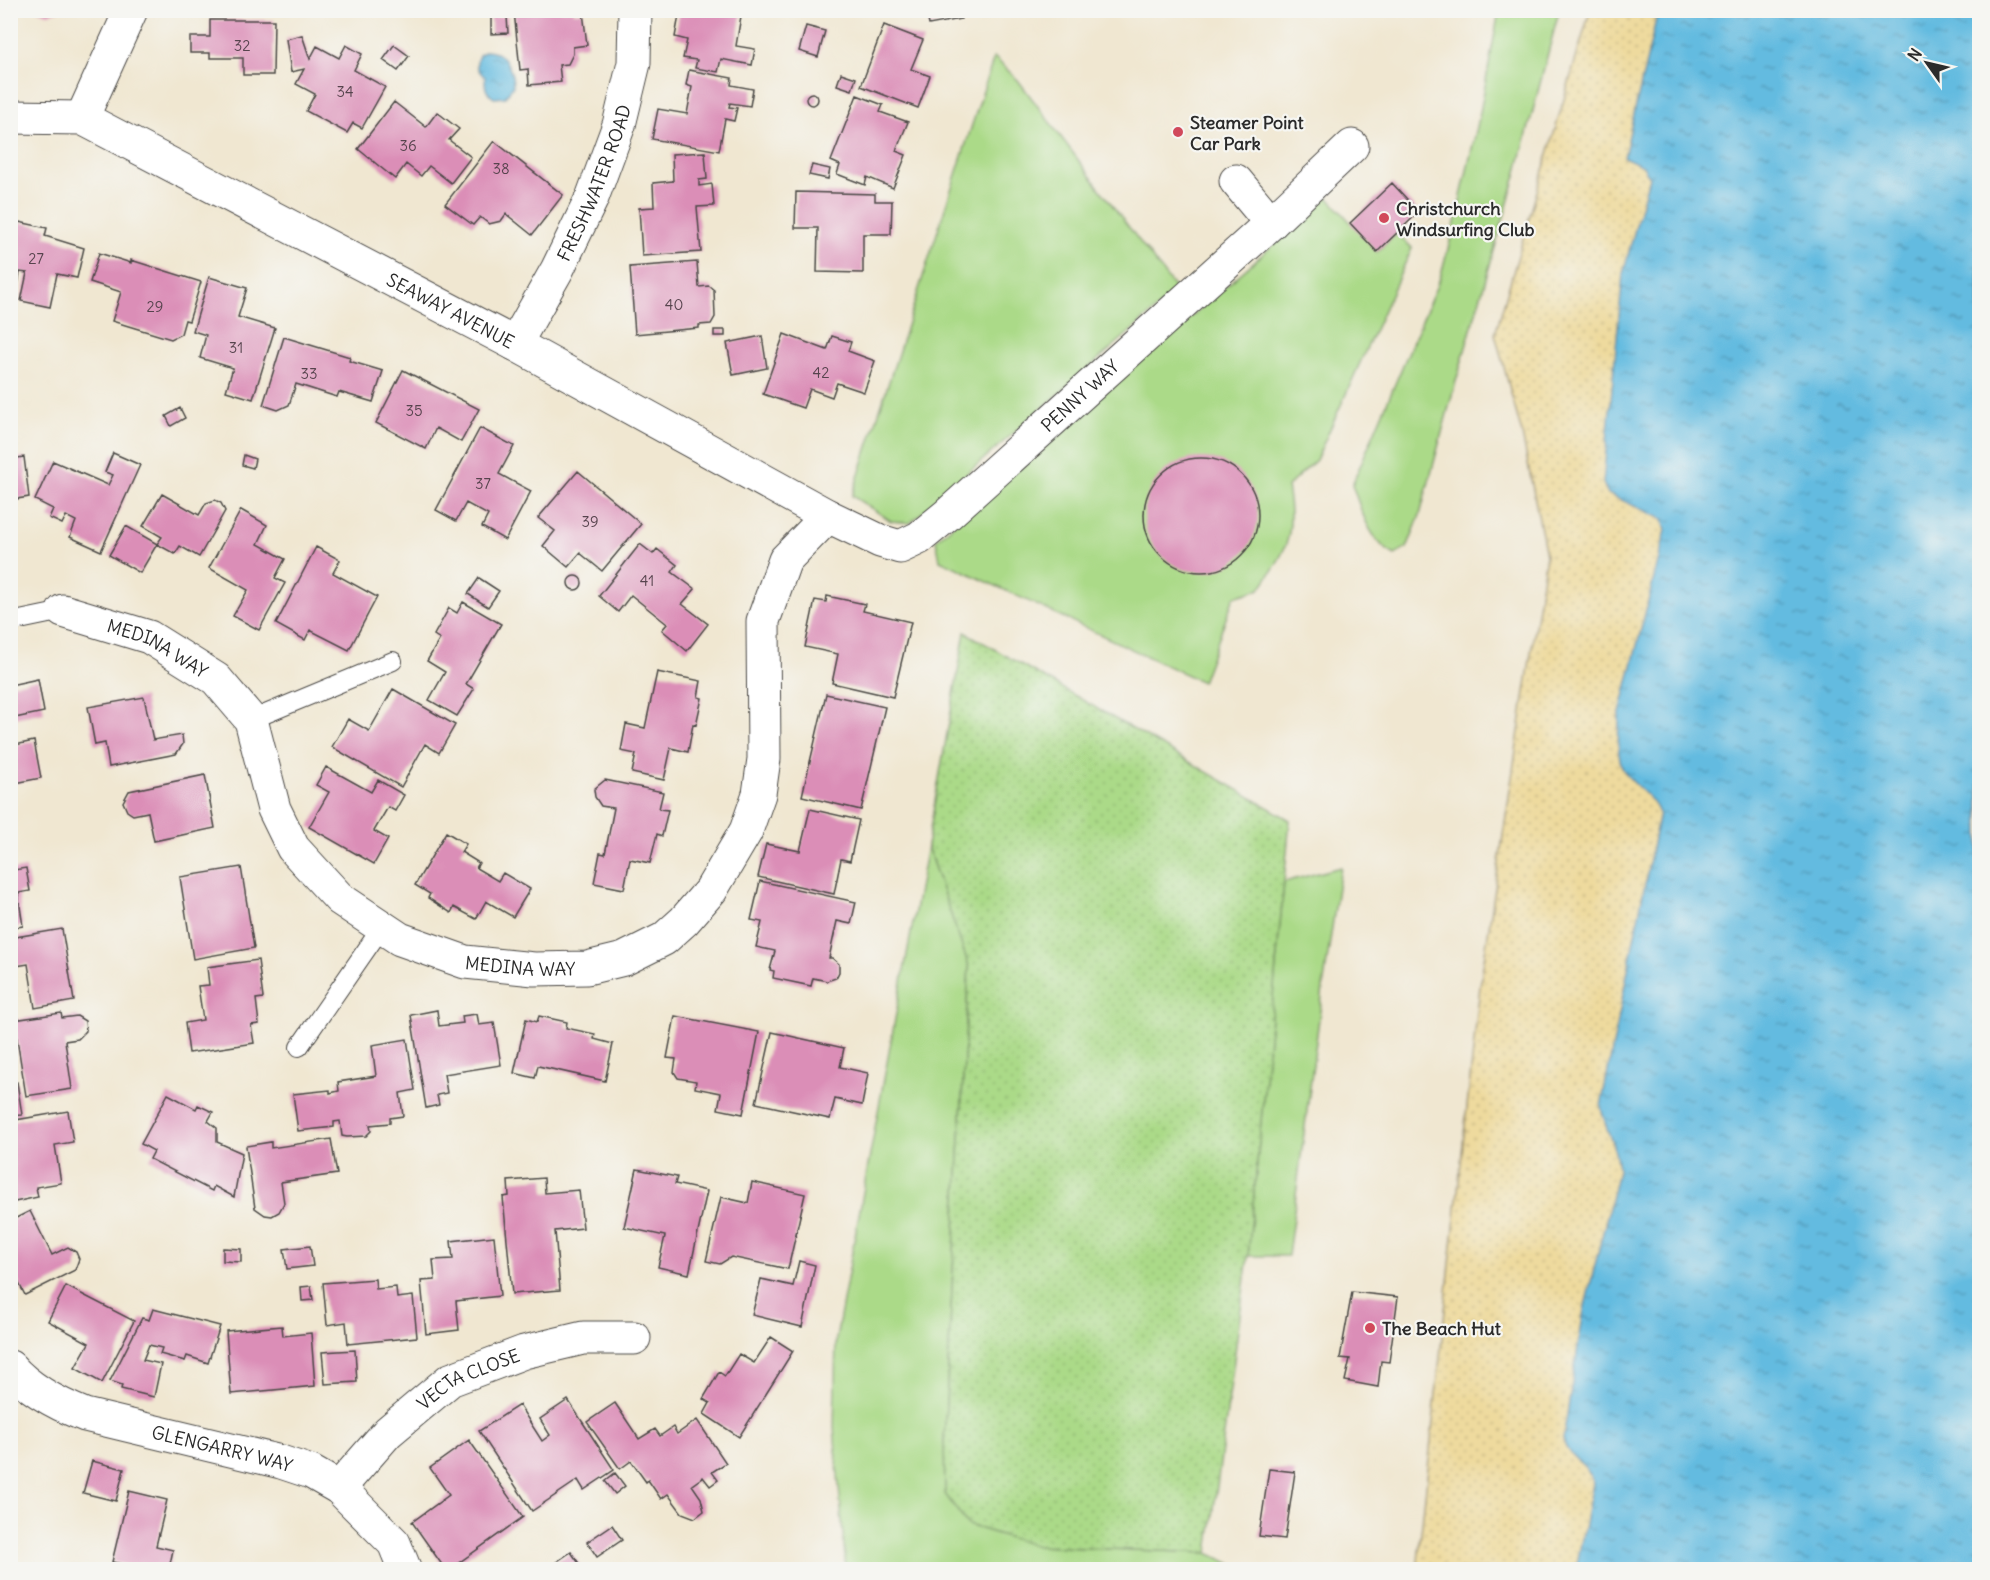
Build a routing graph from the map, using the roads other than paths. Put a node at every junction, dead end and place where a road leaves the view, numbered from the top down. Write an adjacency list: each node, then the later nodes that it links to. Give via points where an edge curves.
1 (131, 10): 4 (street)
2 (635, 10): 8 (street, FRESHWATER ROAD, via 634,63 620,125 592,198)
3 (10, 117): 4 (street, SEAWAY AVENUE)
4 (82, 117): 8 (street, SEAWAY AVENUE)
5 (1352, 146): 7 (street, PENNY WAY)
6 (1236, 181): 7 (street)
7 (1271, 223): 10 (street, PENNY WAY, via 919,538 900,547)
8 (515, 344): 9 (street, SEAWAY AVENUE)
9 (828, 516): 10 (street, SEAWAY AVENUE); 15 (street, MEDINA WAY, via 785,560 763,621 764,759 759,794 746,831 711,890 671,933 624,959 587,968 534,969 465,962 400,939)
10 (880, 541)
11 (63, 611): 12 (lane); 14 (street, MEDINA WAY, via 150,638 216,679)
12 (10, 622)
13 (393, 661): 14 (lane)
14 (250, 720): 15 (street, MEDINA WAY, via 274,809 293,848 340,899)
15 (382, 927): 16 (lane)
16 (299, 1047)
17 (634, 1338): 19 (street, VECTA CLOSE, via 583,1338 524,1352 450,1380 388,1432)
18 (10, 1367): 19 (street, GLENGARRY WAY, via 55,1403 85,1415 282,1462)
19 (339, 1488): 20 (street, GLENGARRY WAY, via 394,1543)
20 (405, 1569)

